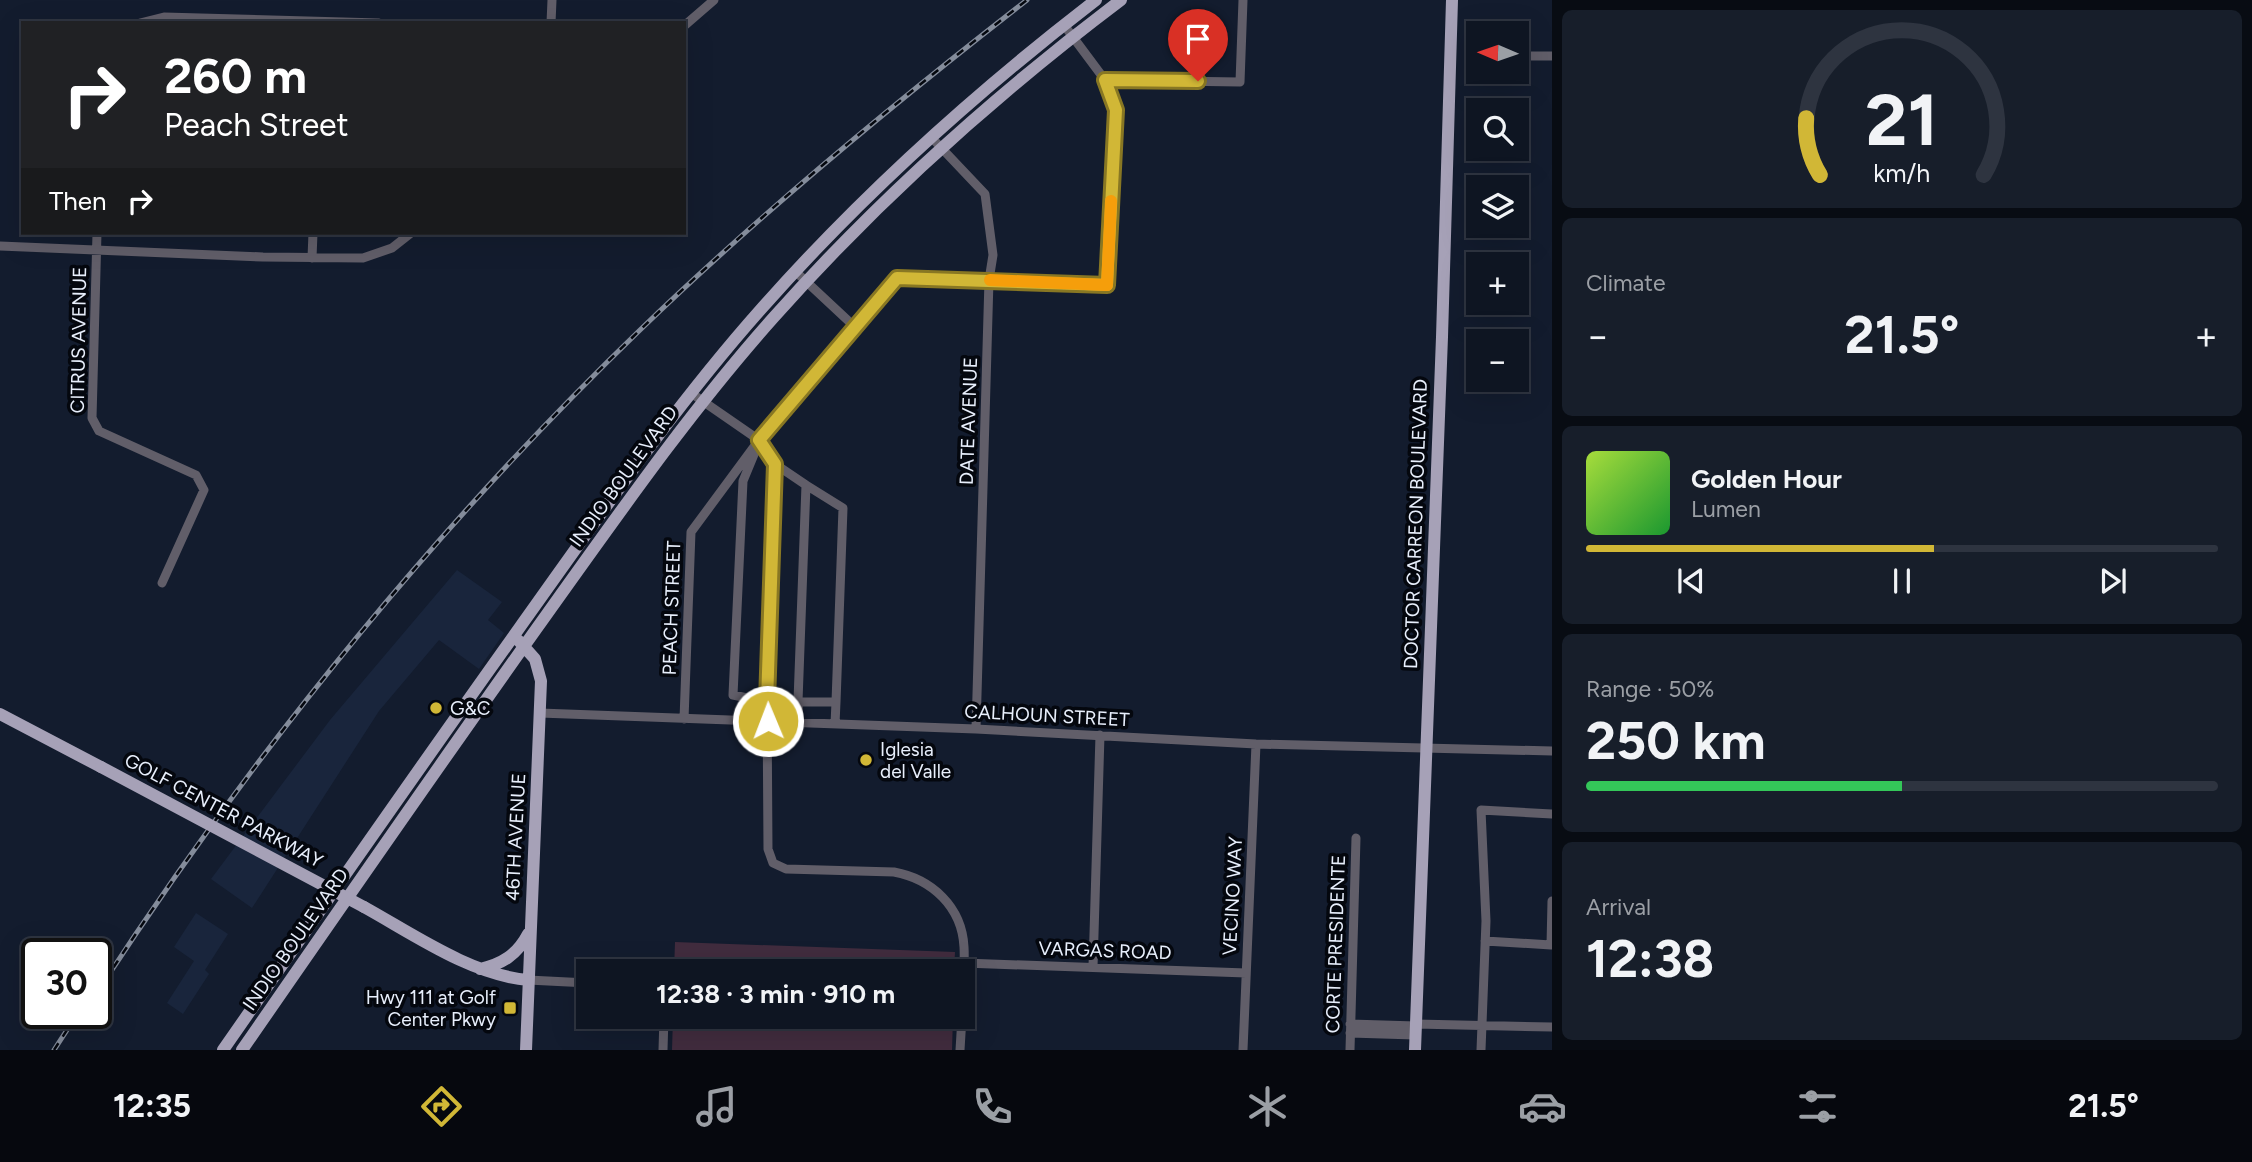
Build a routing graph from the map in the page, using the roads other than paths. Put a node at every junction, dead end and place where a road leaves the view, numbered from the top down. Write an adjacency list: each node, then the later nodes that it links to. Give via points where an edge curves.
1 (552, 0): 9 (street)
2 (714, 0): 10 (street)
3 (1096, 0): 11 (main road, INDIO BOULEVARD)
4 (1121, 0): 12 (main road, INDIO BOULEVARD)
5 (1243, 0): 15 (street, via 1240,82)
6 (1452, 0): 48 (main road, DOCTOR CARREON BOULEVARD)
7 (148, 21): 8 (street, via 164,17)
8 (307, 21)
9 (551, 21)
10 (686, 24)
11 (1064, 25): 12 (street); 16 (main road, INDIO BOULEVARD)
12 (1073, 36): 15 (street); 17 (main road, INDIO BOULEVARD)
13 (1530, 56): 14 (street)
14 (1552, 56)
15 (1105, 80): 25 (street, via 1116,110 1107,285)
16 (930, 137): 17 (street, DATE AVENUE); 24 (main road, INDIO BOULEVARD)
17 (941, 148): 25 (street, DATE AVENUE, via 985,194 993,256); 26 (main road, INDIO BOULEVARD)
18 (97, 235): 22 (street, CITRUS AVENUE)
19 (313, 235): 23 (street)
20 (408, 235): 23 (street, via 392,248 363,258)
21 (0, 246): 22 (street)
22 (96, 249): 23 (street); 33 (street, CITRUS AVENUE, via 92,418 99,431 196,475 204,490)
23 (312, 258)
24 (796, 272): 26 (street); 28 (main road, INDIO BOULEVARD)
25 (989, 280): 27 (street, PEACH STREET, via 897,278); 45 (street, DATE AVENUE)
26 (806, 281): 27 (street); 29 (main road, INDIO BOULEVARD)
27 (856, 328): 30 (street, PEACH STREET)
28 (691, 393): 29 (street); 34 (main road, INDIO BOULEVARD)
29 (703, 401): 30 (street); 35 (main road, INDIO BOULEVARD)
30 (759, 440): 31 (street); 37 (street, via 743,481 733,695); 41 (street, PEACH STREET, via 691,532)
31 (775, 464): 32 (street); 37 (street)
32 (806, 485): 36 (street); 38 (street, via 843,508)
33 (162, 583)
34 (514, 636): 35 (main road, 46TH AVENUE); 59 (main road, INDIO BOULEVARD)
35 (524, 646): 39 (main road, 46TH AVENUE, via 539,669); 66 (main road, INDIO BOULEVARD)
36 (798, 701): 37 (street); 38 (street); 43 (street)
37 (767, 702): 42 (street)
38 (836, 702): 44 (street)
39 (540, 713): 41 (street, CALHOUN STREET); 53 (main road, 46TH AVENUE)
40 (0, 714): 58 (main road, GOLF CENTER PARKWAY, bridge)
41 (684, 719): 42 (street, CALHOUN STREET)
42 (768, 721): 43 (street, CALHOUN STREET); 55 (street, via 768,849 773,863 786,869 894,872 922,880 955,914)
43 (799, 722): 44 (street, CALHOUN STREET)
44 (835, 724): 45 (street, CALHOUN STREET)
45 (976, 729): 46 (street, CALHOUN STREET)
46 (1100, 735): 47 (street, CALHOUN STREET); 57 (street)
47 (1256, 744): 48 (street, CALHOUN STREET); 60 (street, VECINO WAY)
48 (1426, 747): 49 (street, CALHOUN STREET); 69 (main road, DOCTOR CARREON BOULEVARD)
49 (1552, 751)
50 (1552, 814): 54 (street, via 1481,810)
51 (1356, 838): 65 (street, CORTE PRESIDENTE)
52 (1552, 901): 54 (street, via 1551,945)
53 (530, 930): 58 (main road, via 510,957); 61 (main road, 46TH AVENUE)
54 (1485, 941): 63 (street)
55 (964, 959)
56 (975, 962): 57 (street, VARGAS ROAD)
57 (1093, 967): 60 (street, VARGAS ROAD)
58 (479, 969): 61 (main road, GOLF CENTER PARKWAY)
59 (278, 971): 66 (main road, via 277,987 264,1006); 70 (main road, INDIO BOULEVARD)
60 (1246, 973): 75 (street, VECINO WAY)
61 (528, 980): 62 (street, GOLF CENTER PARKWAY); 72 (main road, 46TH AVENUE)
62 (576, 982)
63 (1482, 1026): 64 (street); 69 (street); 78 (street)
64 (1552, 1027)
65 (1350, 1028): 69 (street); 76 (street, CORTE PRESIDENTE)
66 (257, 1029): 71 (main road, INDIO BOULEVARD)
67 (664, 1029): 73 (street)
68 (961, 1029): 74 (street)
69 (1415, 1029): 77 (main road, DOCTOR CARREON BOULEVARD)
70 (223, 1050)
71 (242, 1050)
72 (526, 1050)
73 (663, 1050)
74 (960, 1050)
75 (1243, 1050)
76 (1350, 1050)
77 (1415, 1050)
78 (1481, 1050)

